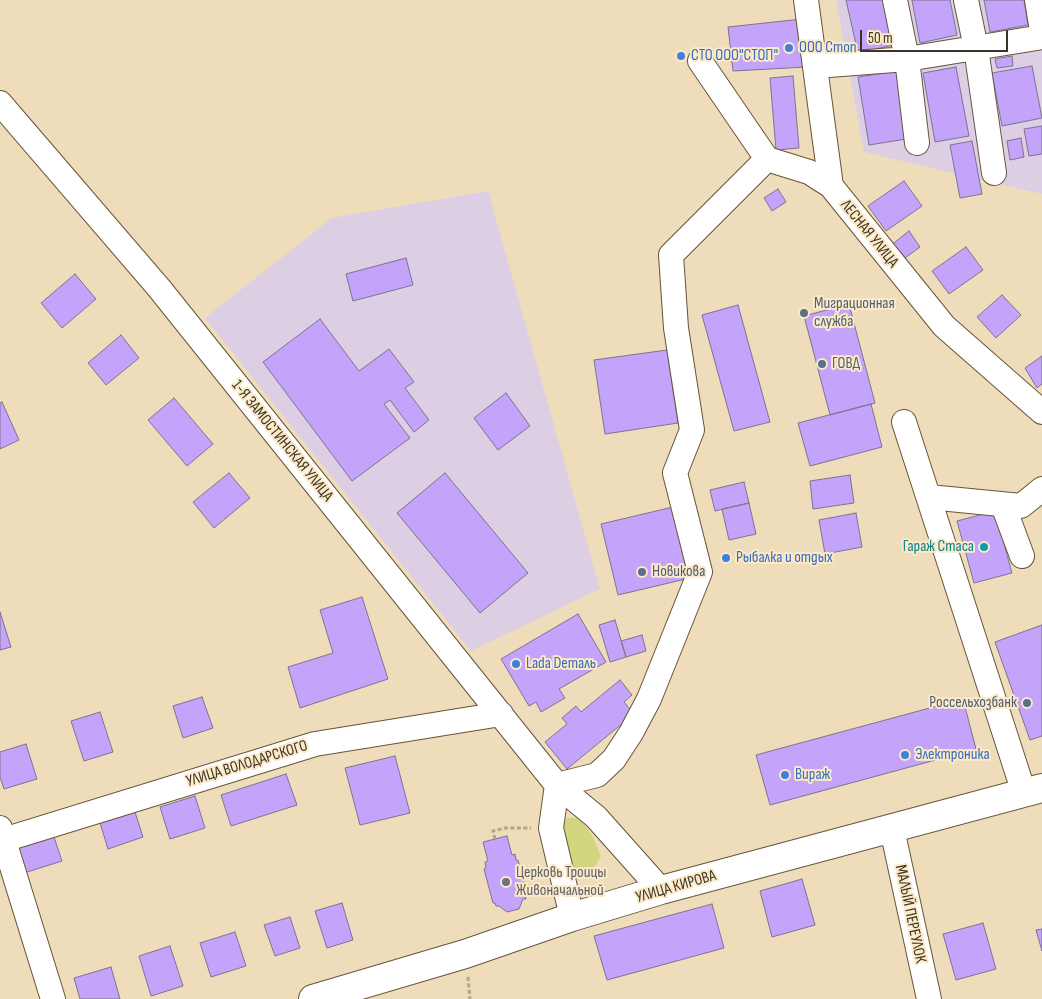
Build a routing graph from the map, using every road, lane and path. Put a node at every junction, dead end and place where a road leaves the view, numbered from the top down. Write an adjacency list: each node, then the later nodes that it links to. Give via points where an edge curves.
1 (806, 0): 10 (street, ЛЕСНАЯ УЛИЦА)
2 (895, 0): 9 (street)
3 (966, 0): 7 (street)
4 (1036, 0): 5 (street)
5 (1042, 31)
6 (1042, 37): 7 (street)
7 (976, 48): 9 (street); 14 (street)
8 (700, 60): 13 (street)
9 (907, 60): 10 (street); 12 (street)
10 (816, 66): 15 (street, ЛЕСНАЯ УЛИЦА)
11 (0, 102): 22 (street, 1-Я ЗАМОСТИНСКАЯ УЛИЦА, via 159,288)
12 (917, 144)
13 (767, 159): 15 (street, via 809,172); 23 (street, via 671,255 676,328 692,430 675,473 700,572 632,734 614,759 597,775)
14 (994, 173)
15 (831, 186): 16 (street, ЛЕСНАЯ УЛИЦА, via 944,326)
16 (1042, 412)
17 (904, 422): 19 (street)
18 (1042, 489): 20 (street, via 1021,506)
19 (929, 497): 20 (street); 24 (street)
20 (1003, 505): 21 (street)
21 (1022, 556)
22 (501, 714): 23 (street, 1-Я ЗАМОСТИНСКАЯ УЛИЦА); 27 (street, УЛИЦА ВОЛОДАРСКОГО, via 315,744)
23 (557, 784): 25 (street); 29 (street, 1-Я ЗАМОСТИНСКАЯ УЛИЦА, via 596,817)
24 (1033, 790): 26 (main road, УЛИЦА КИРОВА)
25 (552, 828): 28 (path, via 505,828 493,832); 30 (street)
26 (892, 829): 29 (main road, УЛИЦА КИРОВА); 33 (street, МАЛЫЙ ПЕРЕУЛОК)
27 (1, 836): 31 (street)
28 (495, 839)
29 (661, 890): 30 (main road, УЛИЦА КИРОВА)
30 (572, 917): 32 (main road, УЛИЦА КИРОВА, via 465,954)
31 (53, 999)
32 (314, 999)
33 (929, 999)

